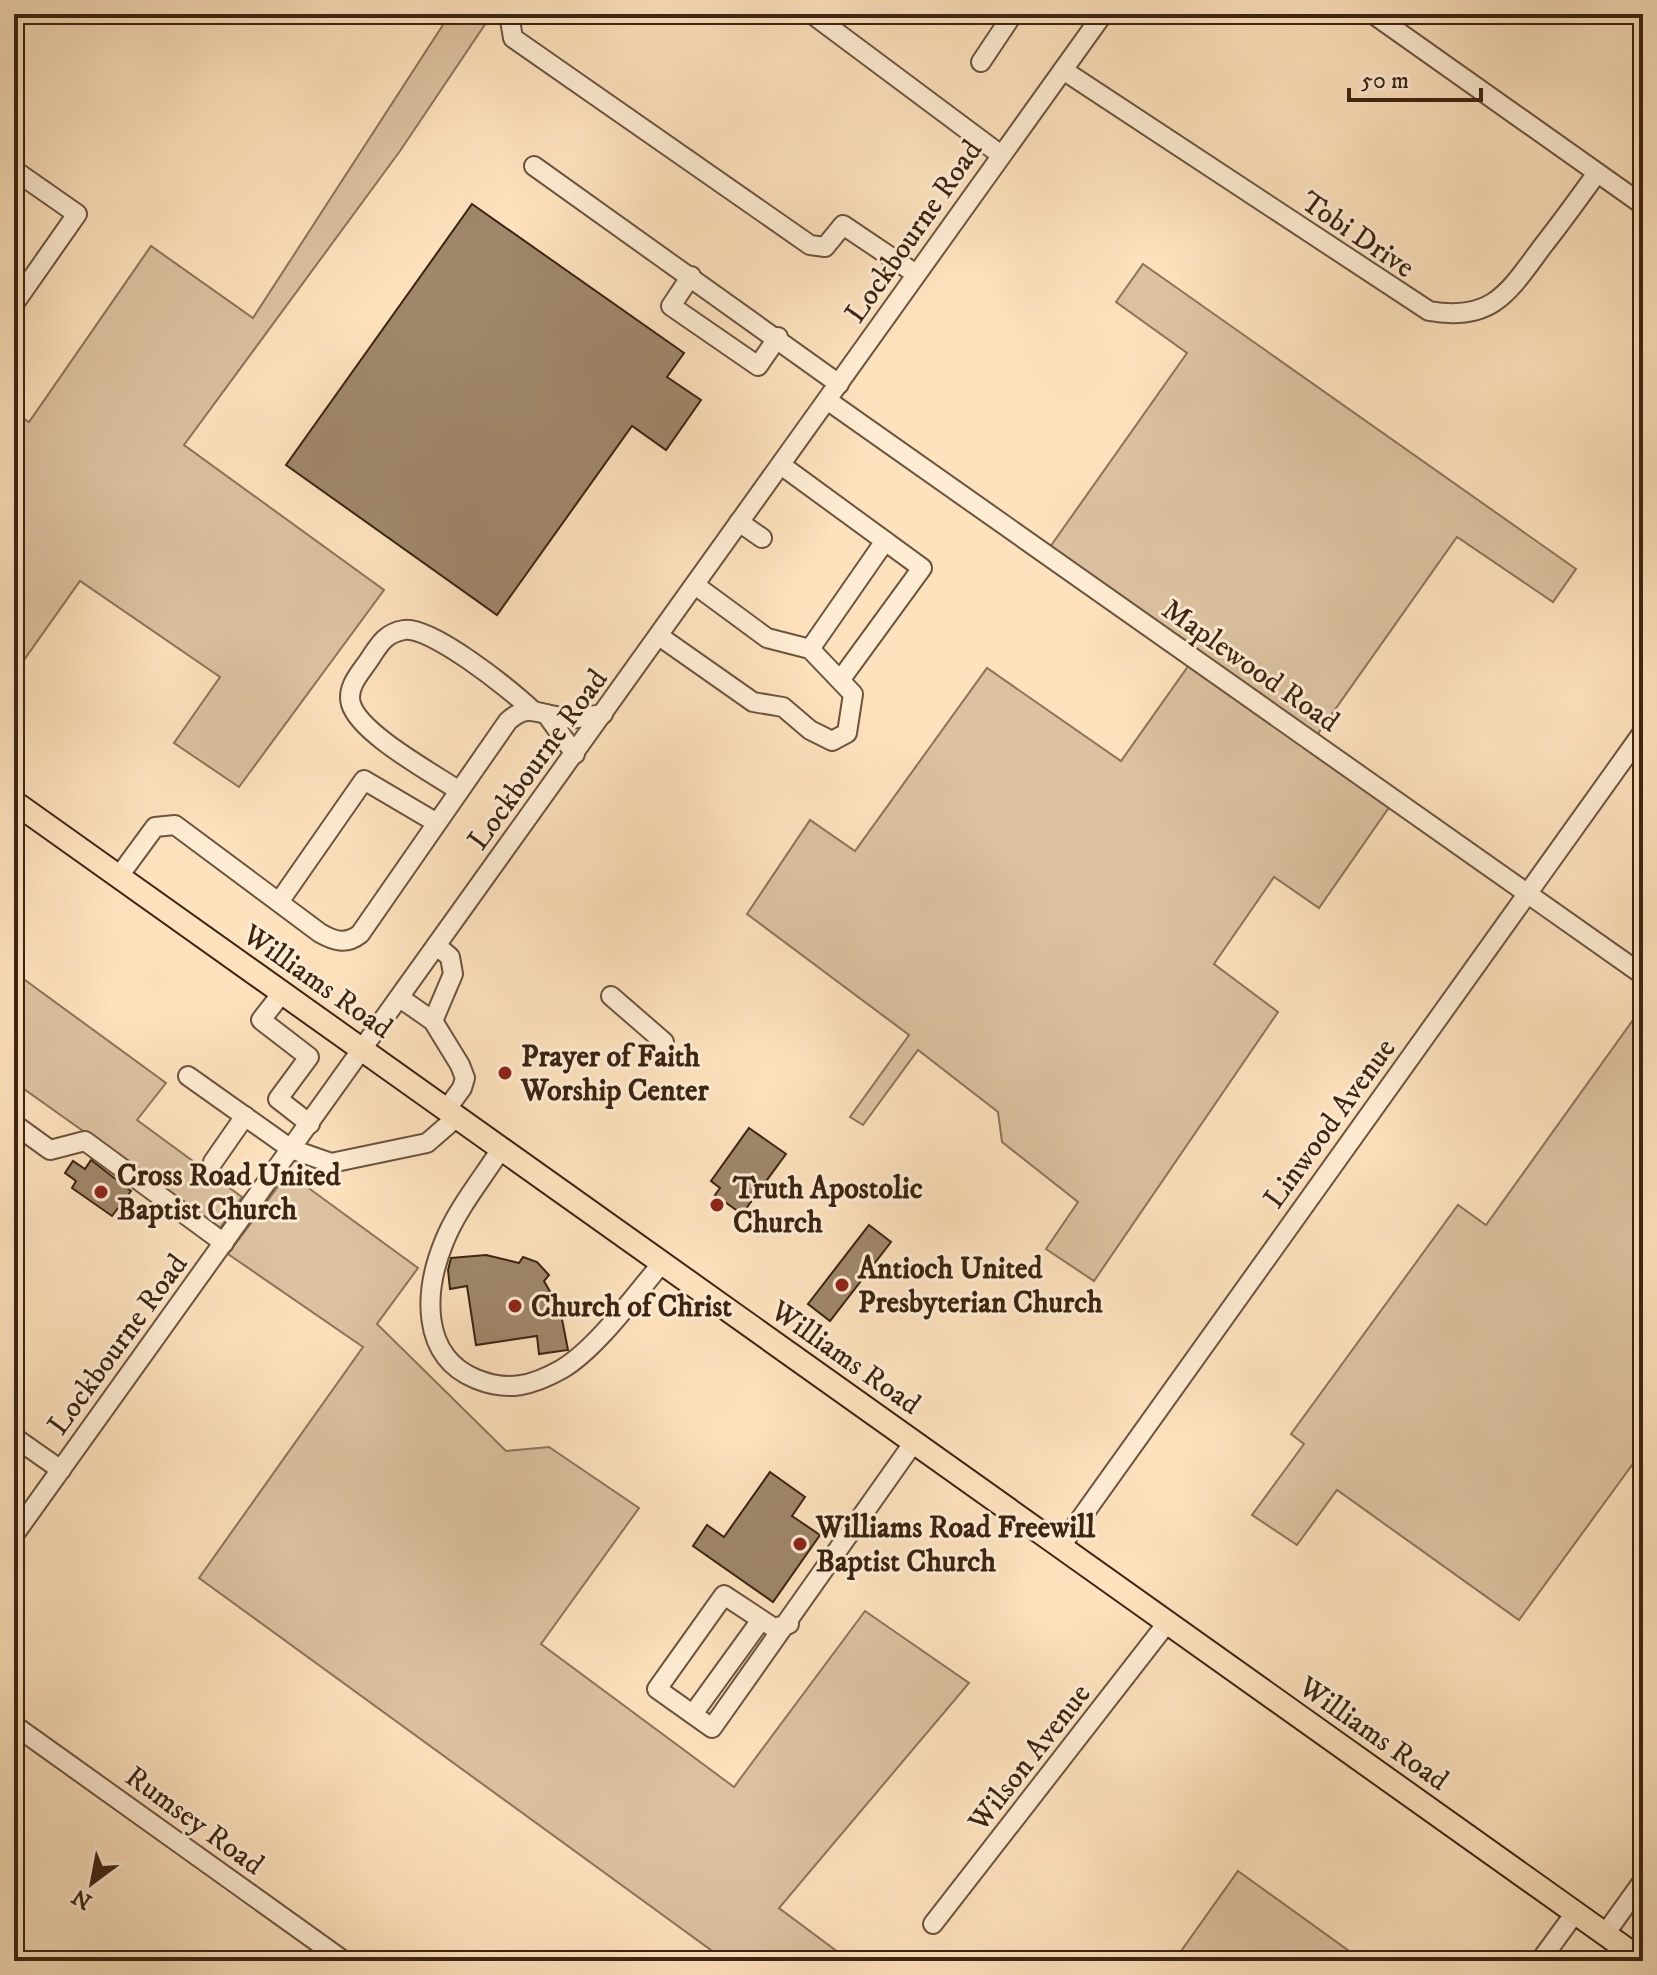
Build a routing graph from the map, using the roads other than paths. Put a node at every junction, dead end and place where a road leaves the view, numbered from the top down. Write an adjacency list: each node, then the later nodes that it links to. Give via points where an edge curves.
1 (509, 14): 13 (street, via 513,38 810,245 825,247 843,225)
2 (812, 14): 8 (street)
3 (1013, 14): 6 (street)
4 (1373, 14): 11 (street)
5 (1093, 17): 7 (street, Lockbourne Road)
6 (981, 62)
7 (1063, 70): 8 (street, Lockbourne Road); 11 (street, Tobi Drive, via 1429,311 1471,313 1506,295)
8 (1001, 155): 13 (street, Lockbourne Road)
9 (534, 166): 14 (street)
10 (14, 170): 15 (street, via 77,214)
11 (1597, 173): 12 (street)
12 (1643, 205)
13 (916, 274): 17 (street, Lockbourne Road)
14 (691, 276): 16 (street); 16 (street, via 671,306 758,366)
15 (14, 304)
16 (778, 337): 17 (street)
17 (839, 384): 18 (street, Lockbourne Road)
18 (827, 400): 19 (street, Lockbourne Road); 35 (street, Maplewood Road)
19 (781, 465): 20 (street, Lockbourne Road); 22 (street)
20 (739, 522): 21 (street); 23 (street, Lockbourne Road)
21 (762, 538)
22 (885, 541): 25 (street); 26 (street, via 922,568)
23 (695, 585): 24 (street, Lockbourne Road); 25 (street, via 767,638)
24 (659, 636): 26 (street, via 753,702 783,707 832,741 847,733 853,694); 28 (street, Lockbourne Road)
25 (810, 649): 26 (street)
26 (841, 679)
27 (538, 712): 28 (street, via 571,719); 30 (street); 31 (street, via 520,711 508,721); 31 (street, via 426,633 407,629 386,636 352,685 351,704 370,729)
28 (603, 714): 30 (street, Lockbourne Road)
29 (1643, 732): 35 (street, Linwood Avenue)
30 (575, 754): 37 (street, Lockbourne Road)
31 (459, 791): 33 (street)
32 (14, 802): 34 (main road, Williams Road)
33 (437, 823): 36 (street, via 352,940 330,939); 36 (street, via 364,780)
34 (119, 876): 36 (street, via 147,836 166,823); 39 (main road, Williams Road)
35 (1527, 893): 38 (street, Maplewood Road); 59 (street, Linwood Avenue)
36 (279, 902)
37 (437, 946): 41 (street, Lockbourne Road); 42 (street, via 450,957 453,974)
38 (1643, 975)
39 (282, 993): 44 (main road, Williams Road); 49 (street, via 261,1020 309,1057 278,1099)
40 (611, 996): 43 (street)
41 (400, 998): 42 (street); 44 (street, Lockbourne Road)
42 (433, 1021): 46 (street, via 465,1078)
43 (664, 1042)
44 (363, 1050): 46 (main road, Williams Road); 49 (street, Lockbourne Road)
45 (188, 1076): 47 (street)
46 (452, 1114): 50 (street, via 427,1143 331,1163); 51 (main road, Williams Road)
47 (245, 1116): 50 (street); 52 (street)
48 (14, 1124): 53 (street, via 50,1150 85,1141)
49 (310, 1124): 50 (street, Lockbourne Road)
50 (291, 1149): 53 (street, Lockbourne Road)
51 (501, 1149): 54 (main road, Williams Road); 54 (street, via 438,1258 434,1342 460,1370 507,1388 540,1381 566,1367)
52 (213, 1162)
53 (224, 1243): 57 (street, Lockbourne Road)
54 (662, 1263): 56 (main road, Williams Road)
55 (14, 1437): 57 (street)
56 (914, 1442): 59 (main road, Williams Road); 62 (street)
57 (61, 1470): 58 (street, Lockbourne Road)
58 (14, 1535)
59 (1061, 1546): 61 (main road, Williams Road)
60 (761, 1620): 62 (street, via 774,1628); 63 (street); 63 (street, via 724,1595 657,1689)
61 (1167, 1623): 66 (main road, Williams Road); 67 (street, Wilson Avenue)
62 (789, 1624): 63 (street, via 712,1728)
63 (693, 1714)
64 (14, 1725): 69 (street, Rumsey Road)
65 (1643, 1881): 68 (street)
66 (1575, 1913): 68 (main road, Williams Road); 70 (street)
67 (933, 1924)
68 (1605, 1934): 71 (main road, Williams Road)
69 (344, 1961)
70 (1540, 1961)
71 (1643, 1961)

